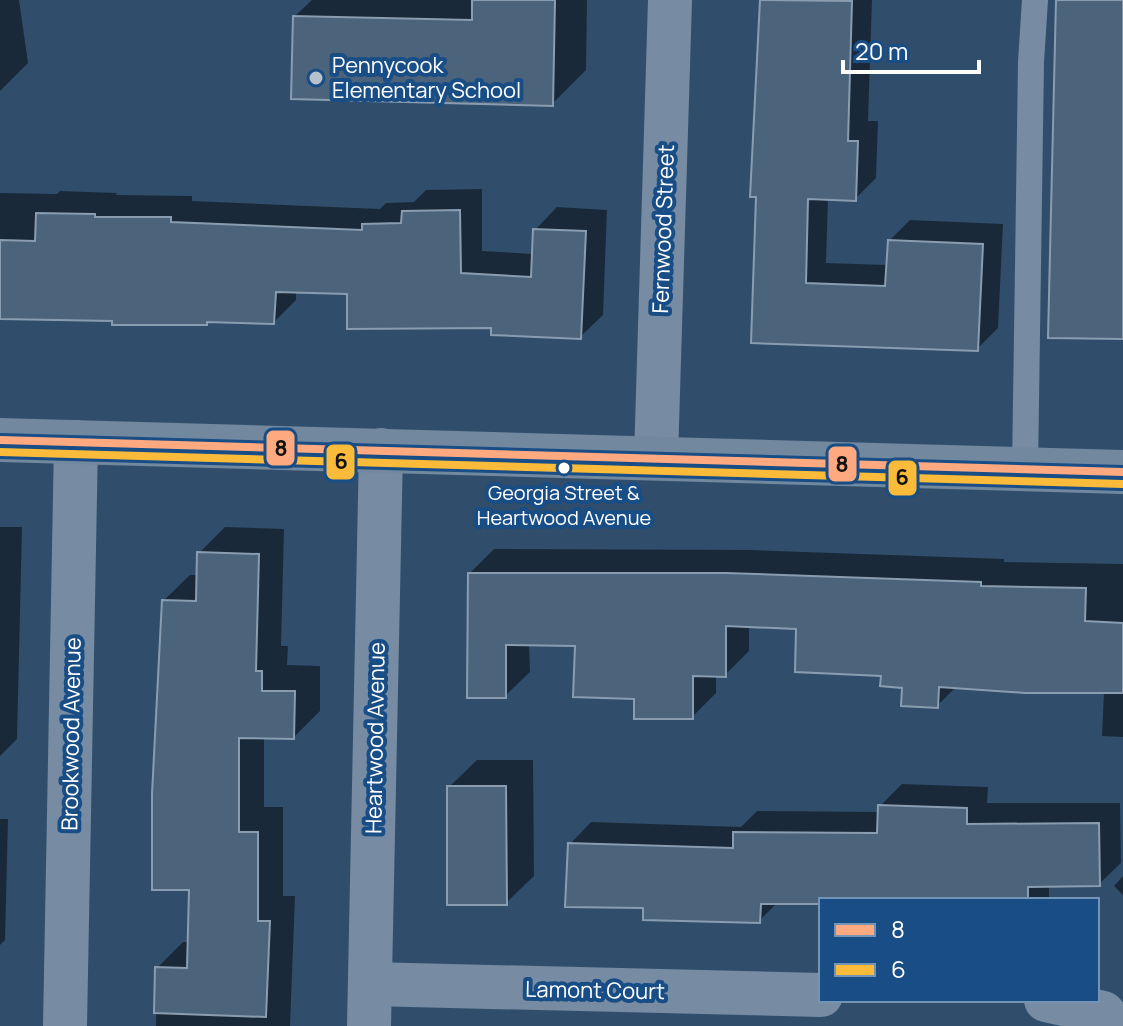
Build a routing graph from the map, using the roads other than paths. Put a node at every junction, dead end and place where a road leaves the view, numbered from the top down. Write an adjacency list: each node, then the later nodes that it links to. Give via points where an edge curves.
1 (670, 0): 6 (street, Fernwood Street)
2 (1035, 0): 7 (lane)
3 (0, 440): 4 (main road)
4 (76, 442): 5 (main road); 12 (street, Brookwood Avenue)
5 (381, 450): 6 (main road); 11 (street, Heartwood Avenue)
6 (656, 458): 7 (main road)
7 (1025, 469): 8 (main road)
8 (1123, 472)
9 (819, 995): 11 (street, Lamont Court)
10 (1055, 1002): 13 (street, via 1103,1013)
11 (369, 1005)
12 (65, 1026)
13 (1115, 1026)

